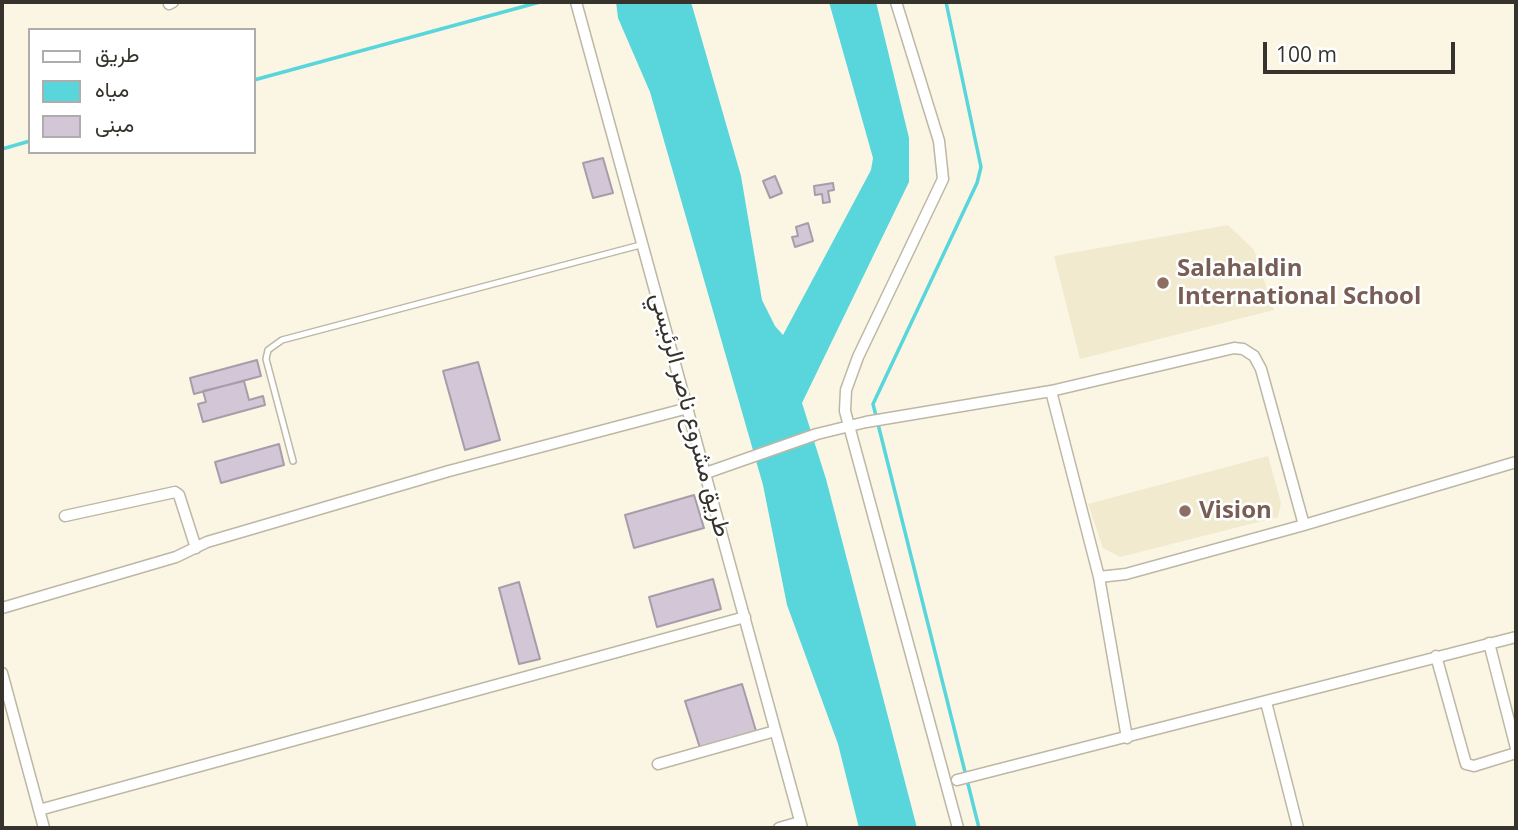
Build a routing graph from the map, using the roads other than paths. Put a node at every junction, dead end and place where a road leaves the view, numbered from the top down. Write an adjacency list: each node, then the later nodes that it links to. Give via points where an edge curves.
1 (576, 2): 3 (street, طريق مشروع ناصر الرئيسي)
2 (896, 2): 6 (street, via 939,141 943,179 858,357 845,401)
3 (644, 244): 5 (street, طريق مشروع ناصر الرئيسي); 7 (lane, via 282,340 268,351 266,359)
4 (1051, 391): 6 (street); 11 (street, via 1218,349 1243,349 1261,369); 13 (street)
5 (688, 408): 9 (street, طريق مشروع ناصر الرئيسي); 12 (street, via 449,471)
6 (848, 427): 9 (street); 31 (street)
7 (293, 461)
8 (1516, 462): 11 (street)
9 (706, 473): 15 (street, طريق مشروع ناصر الرئيسي)
10 (65, 516): 12 (street, via 175,492)
11 (1304, 525): 13 (street)
12 (196, 548): 14 (street)
13 (1099, 577): 22 (street)
14 (2, 608)
15 (745, 617): 21 (street, طريق مشروع ناصر الرئيسي); 27 (street)
16 (1516, 637): 17 (street)
17 (1489, 643): 18 (street); 23 (street)
18 (1436, 656): 20 (street); 24 (street, via 1466,764 1474,766)
19 (2, 673): 27 (street)
20 (1266, 702): 22 (street); 32 (street)
21 (775, 731): 25 (street); 28 (street, طريق مشروع ناصر الرئيسي)
22 (1127, 738): 26 (street)
23 (1516, 748)
24 (1516, 753)
25 (658, 764)
26 (957, 780)
27 (39, 810): 29 (street)
28 (801, 825): 30 (street)
29 (44, 828)
30 (779, 828)
31 (958, 828)
32 (1298, 828)

